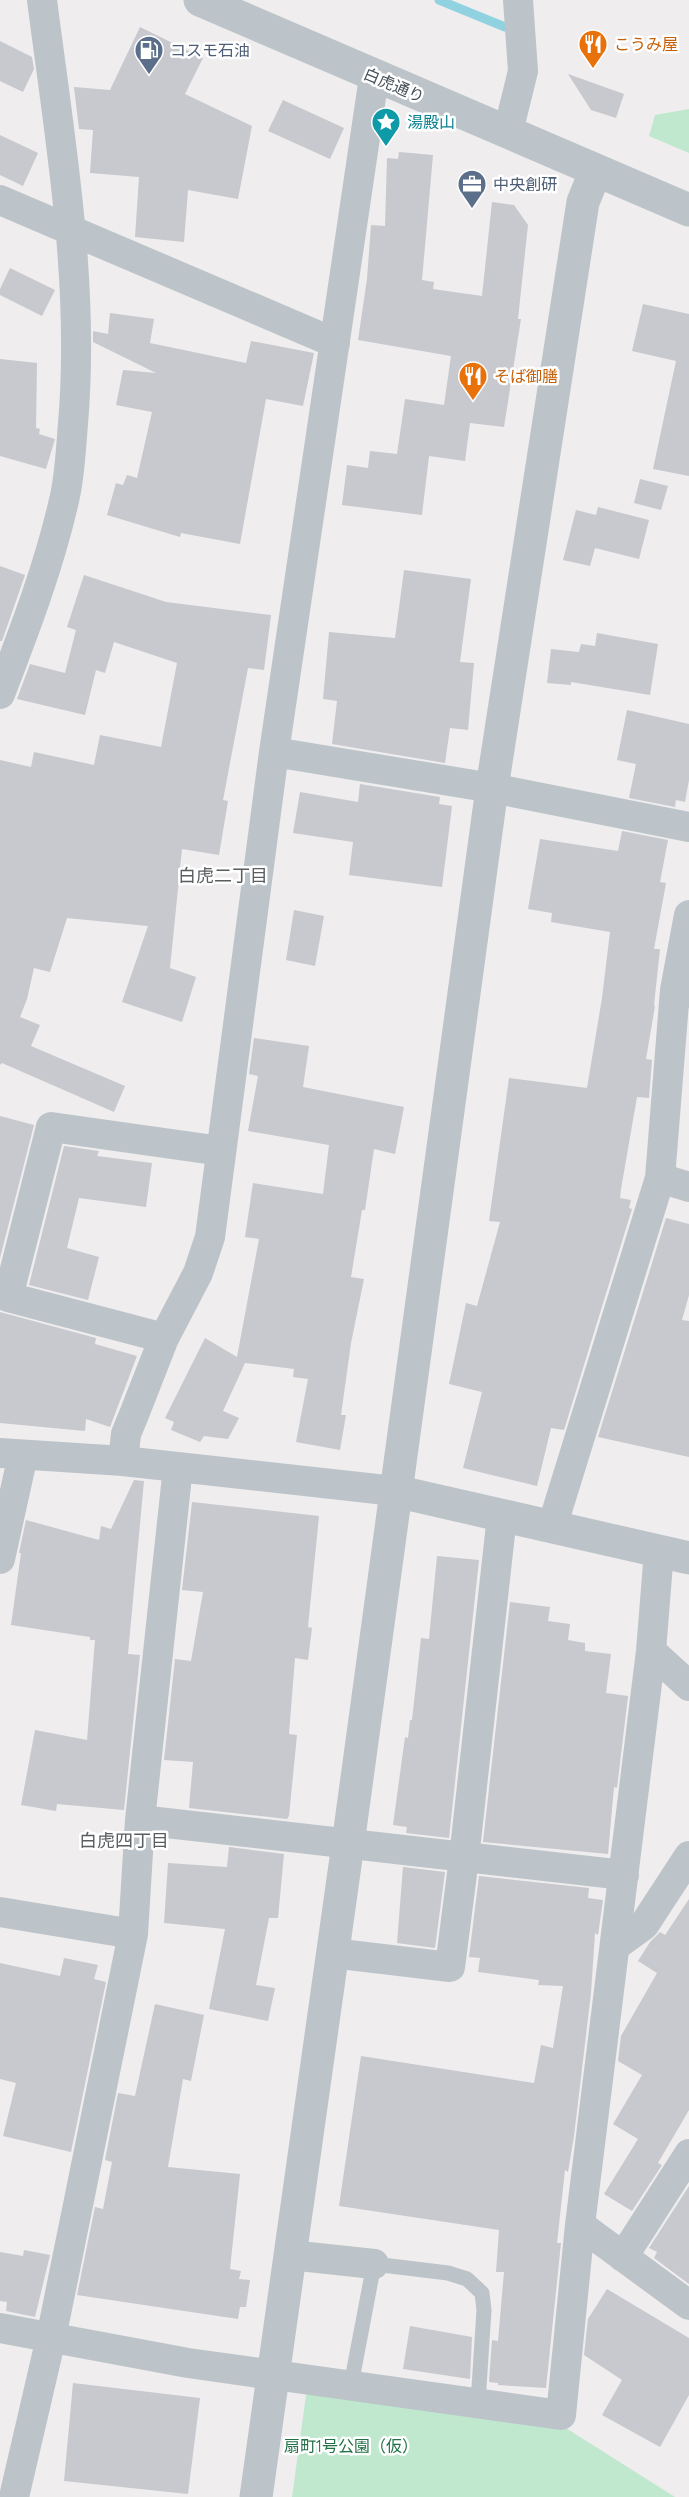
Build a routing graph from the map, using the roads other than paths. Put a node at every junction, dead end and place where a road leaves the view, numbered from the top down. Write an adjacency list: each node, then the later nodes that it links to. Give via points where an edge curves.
1 (42, 0): 9 (street)
2 (200, 0): 4 (street, 白虎通り)
3 (518, 0): 5 (street, via 523,71)
4 (374, 77): 5 (street, 白虎通り); 10 (street)
5 (508, 132): 6 (street, 白虎通り)
6 (596, 170): 8 (street, 白虎通り); 13 (street, via 583,202)
7 (0, 200): 9 (street)
8 (689, 210)
9 (71, 229): 10 (street); 11 (street, via 77,350 65,495 29,620)
10 (335, 343): 12 (street)
11 (0, 694)
12 (274, 752): 13 (street); 17 (street)
13 (492, 788): 14 (street); 24 (street)
14 (689, 827)
15 (689, 915): 16 (street)
16 (682, 992): 18 (street)
17 (221, 1151): 20 (street, via 205,1254); 20 (street, via 51,1127 8,1297)
18 (660, 1178): 19 (street); 26 (street)
19 (689, 1187)
20 (164, 1338): 22 (street, via 126,1434)
21 (11, 1454): 22 (street); 28 (street)
22 (123, 1461): 23 (street)
23 (178, 1467): 24 (street); 31 (street)
24 (395, 1491): 25 (street); 32 (street)
25 (502, 1516): 26 (street); 34 (street)
26 (552, 1527): 27 (street)
27 (674, 1554): 29 (street)
28 (0, 1559)
29 (651, 1651): 30 (street); 35 (street)
30 (689, 1686)
31 (140, 1820): 32 (street); 37 (street)
32 (348, 1844): 34 (street); 39 (street)
33 (689, 1856): 38 (street, via 644,1924)
34 (464, 1858): 35 (street); 39 (street, via 450,1967)
35 (624, 1875): 38 (street)
36 (0, 1912): 37 (street)
37 (132, 1934): 47 (street)
38 (615, 1946): 41 (street)
39 (332, 1953): 42 (street)
40 (689, 2154): 43 (street)
41 (580, 2225): 43 (street); 50 (street, via 561,2415)
42 (290, 2255): 44 (street); 48 (street)
43 (623, 2257): 45 (street)
44 (374, 2264): 49 (lane); 50 (lane, via 448,2273 467,2279 482,2293)
45 (689, 2305)
46 (0, 2328): 47 (street)
47 (51, 2338): 48 (street); 51 (street)
48 (273, 2374): 49 (street); 52 (street)
49 (351, 2385): 50 (street)
50 (478, 2403)
51 (14, 2497)
52 (256, 2497)

